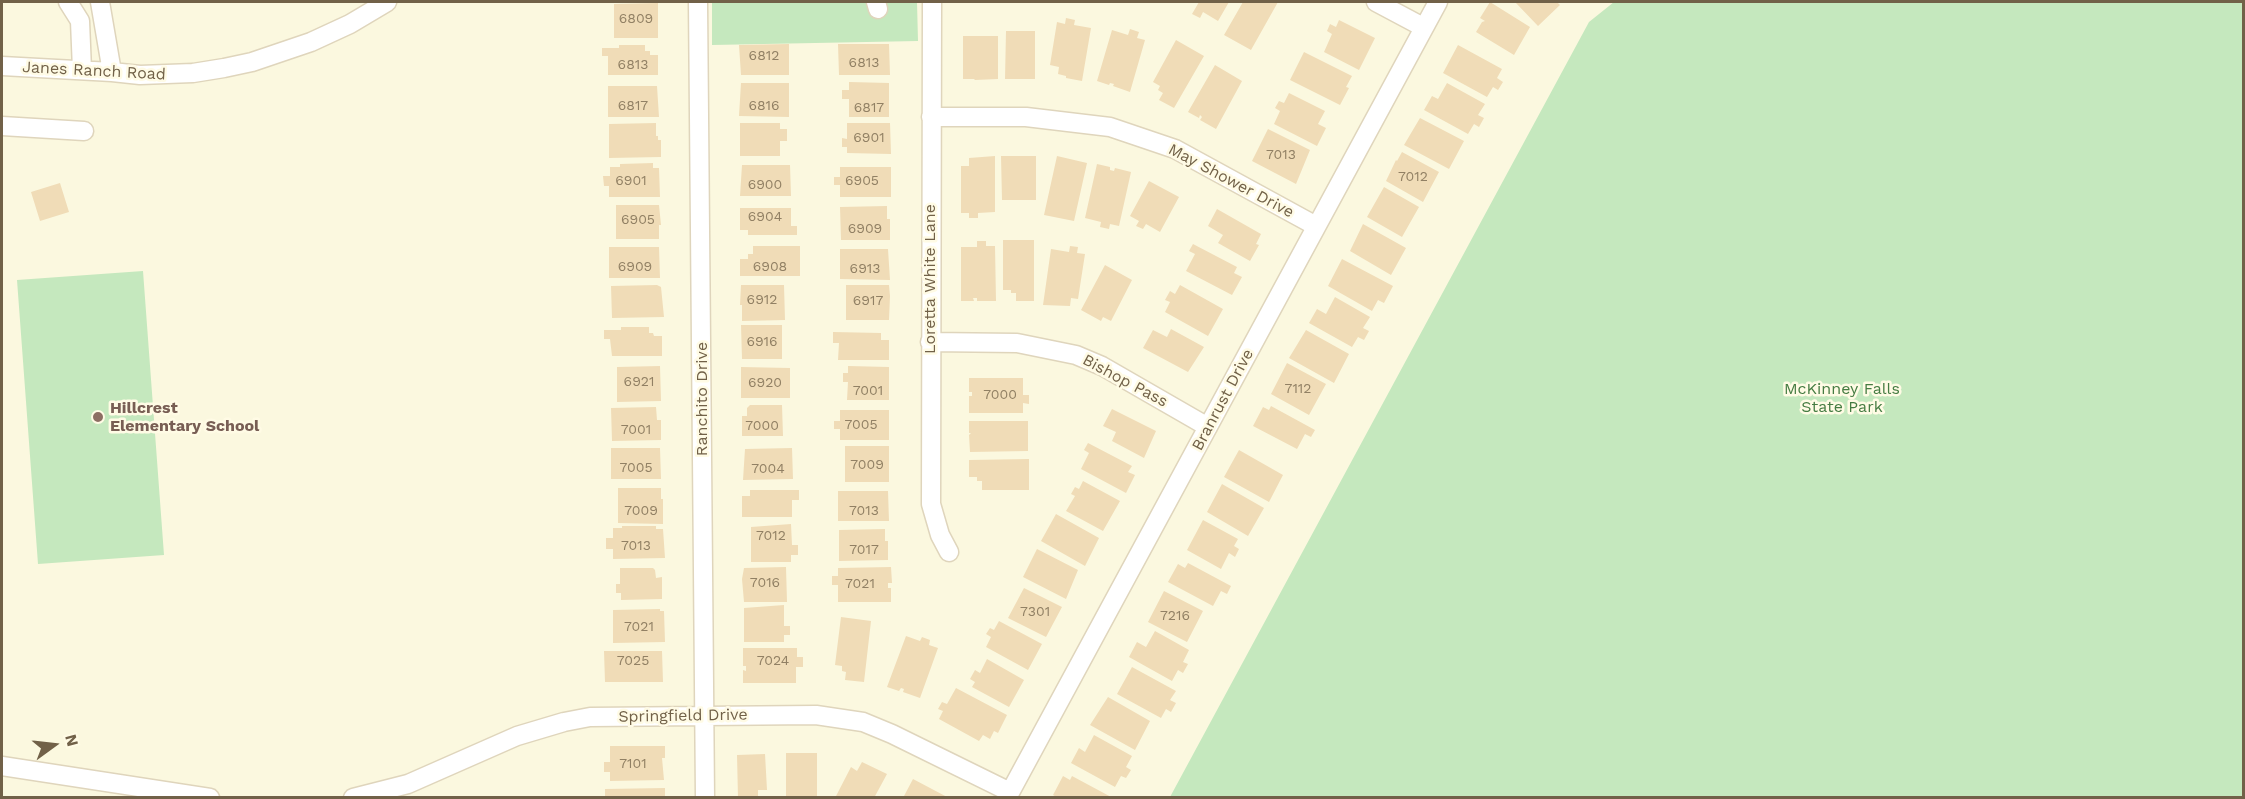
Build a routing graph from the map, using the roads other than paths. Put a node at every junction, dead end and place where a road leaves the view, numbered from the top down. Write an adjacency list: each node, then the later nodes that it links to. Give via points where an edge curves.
1 (68, 2): 10 (street, via 80,21)
2 (100, 2): 11 (street)
3 (387, 2): 11 (street, Janes Ranch Road, via 321,37 252,62 193,73)
4 (698, 2): 19 (street, Ranchito Drive)
5 (932, 2): 12 (street, Loretta White Lane)
6 (1376, 2): 8 (street)
7 (1438, 2): 8 (street, Branrust Drive)
8 (1423, 27): 15 (street, Branrust Drive)
9 (2, 66): 10 (street, Janes Ranch Road)
10 (82, 70): 11 (street, Janes Ranch Road)
11 (112, 72)
12 (931, 117): 15 (street, May Shower Drive, via 1026,117 1110,127 1175,149); 16 (street, Loretta White Lane)
13 (2, 126): 14 (street)
14 (84, 131)
15 (1316, 226): 17 (street, Branrust Drive)
16 (930, 342): 17 (street, Bishop Pass, via 1017,343 1076,355); 18 (street, Loretta White Lane, via 931,504)
17 (1208, 427): 21 (street, Branrust Drive)
18 (949, 552)
19 (704, 717): 21 (street, Springfield Drive, via 816,715 863,722); 23 (street, Springfield Drive, via 590,717 564,722 517,736 408,784); 24 (street, Ranchito Drive)
20 (2, 766): 22 (street)
21 (1009, 795)
22 (210, 798)
23 (353, 798)
24 (705, 798)

